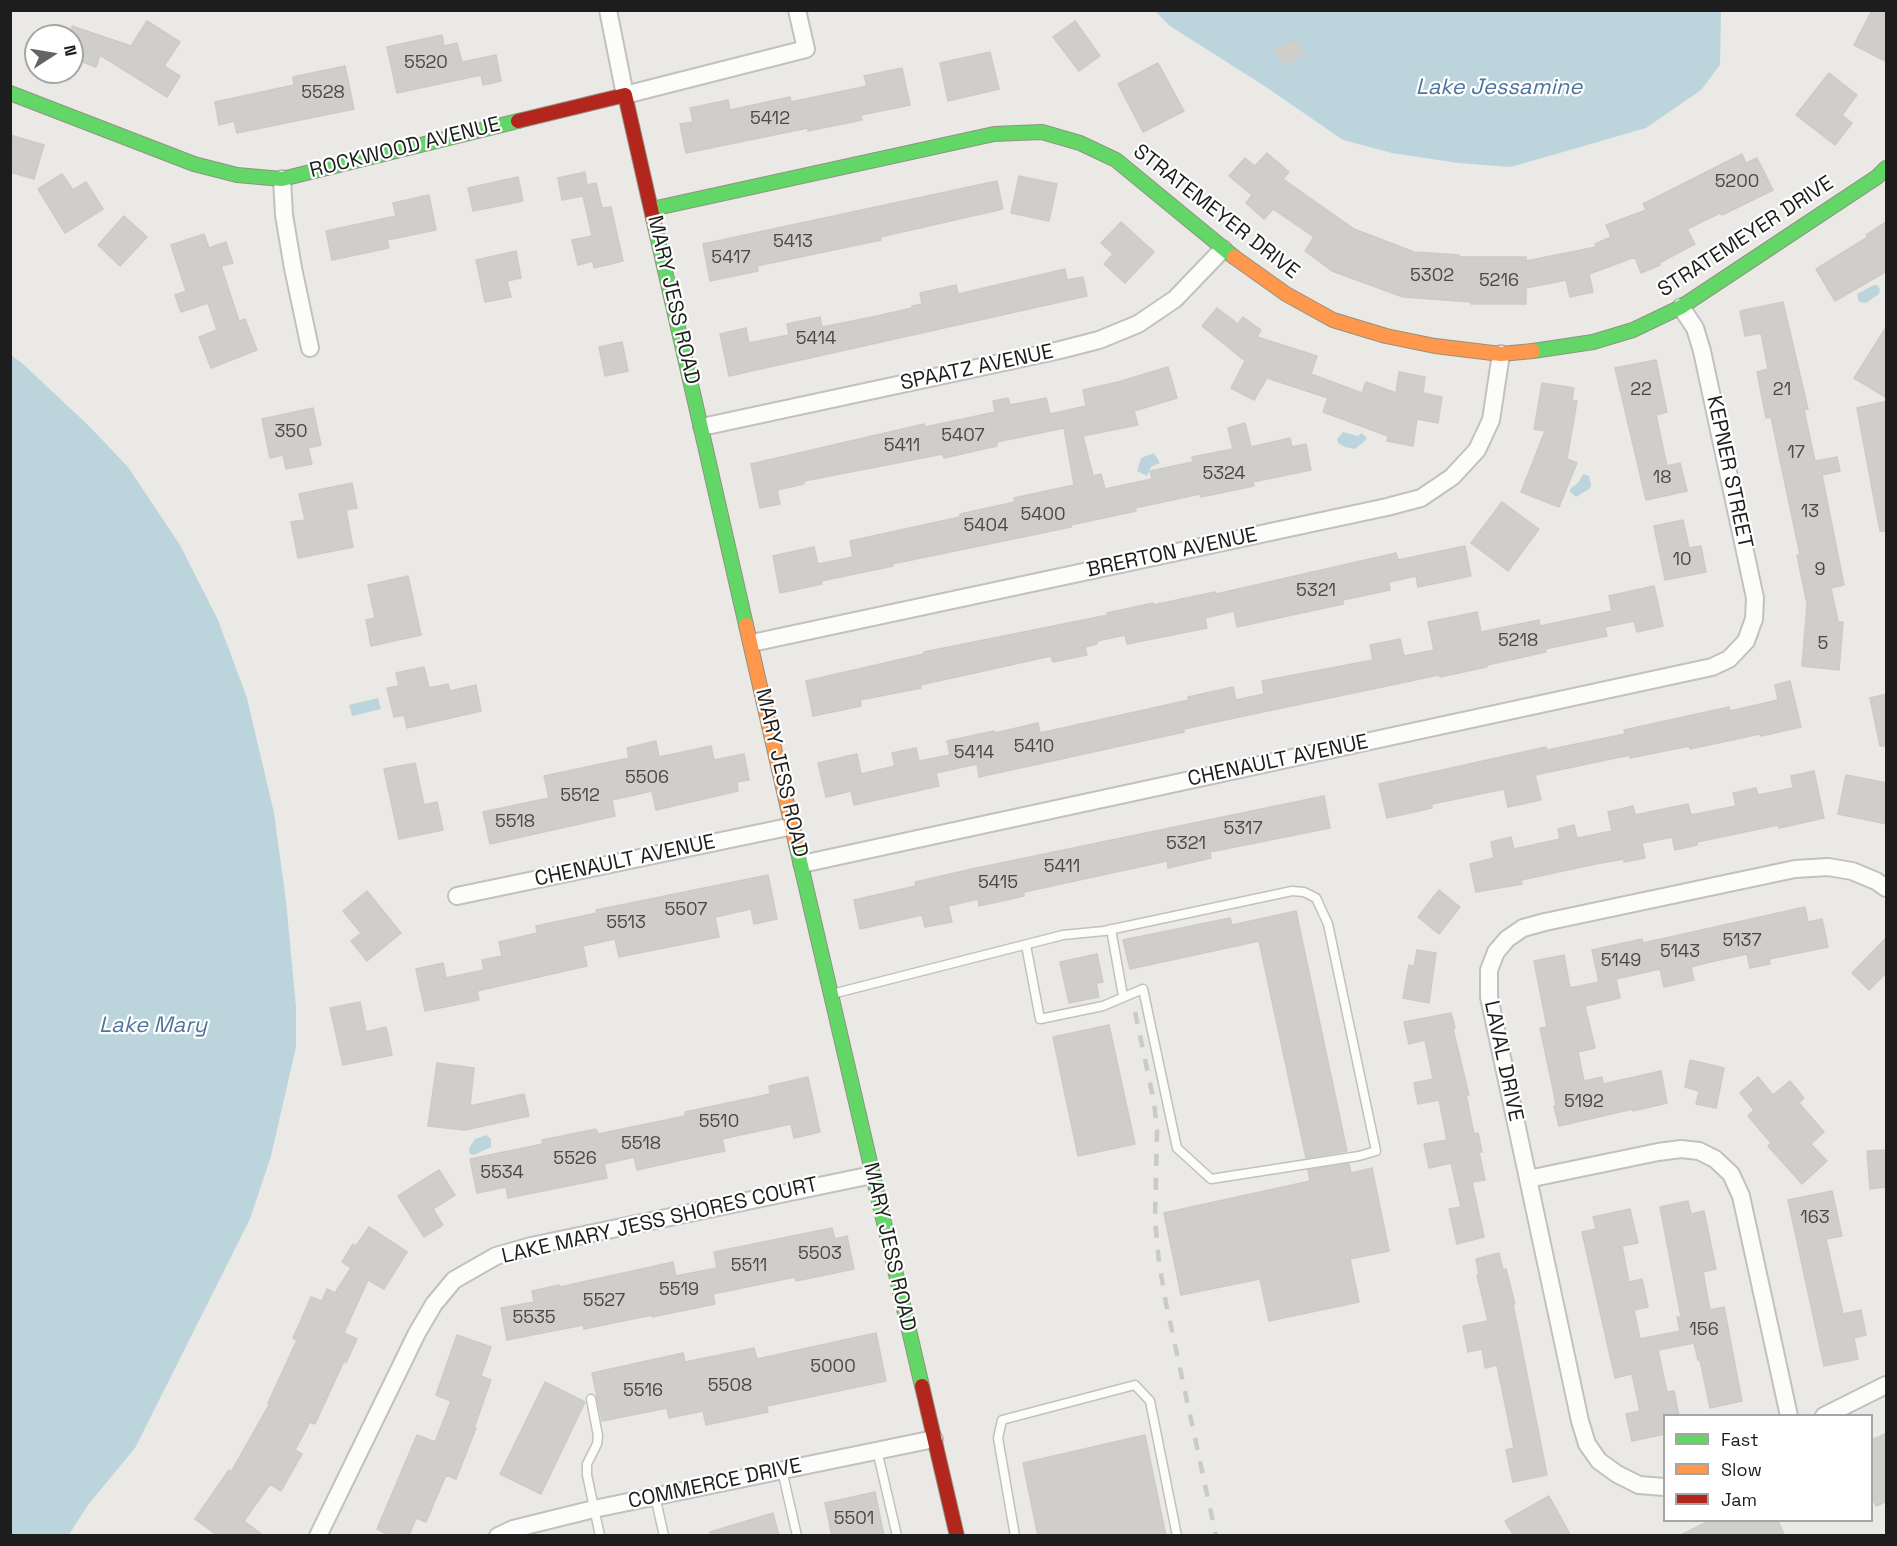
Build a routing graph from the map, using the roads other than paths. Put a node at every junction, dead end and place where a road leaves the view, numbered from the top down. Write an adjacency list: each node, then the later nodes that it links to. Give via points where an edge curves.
1 (608, 10): 4 (street, MARY JESS ROAD)
2 (797, 10): 4 (street, ROCKWOOD AVENUE, via 806,50)
3 (10, 93): 6 (street, ROCKWOOD AVENUE, via 194,164 237,175)
4 (626, 95): 6 (street, ROCKWOOD AVENUE); 7 (street, MARY JESS ROAD)
5 (1887, 168): 9 (street, STRATEMEYER DRIVE)
6 (282, 178): 10 (street, via 285,225)
7 (652, 209): 8 (street, STRATEMEYER DRIVE, via 994,134 1042,132 1080,143 1116,160); 12 (street, MARY JESS ROAD)
8 (1223, 249): 11 (street, STRATEMEYER DRIVE, via 1286,294 1333,320 1435,346); 12 (street, SPAATZ AVENUE, via 1175,299 1138,324 1099,340)
9 (1682, 307): 11 (street, STRATEMEYER DRIVE, via 1633,330 1593,342); 13 (street, KEPNER STREET, via 1695,328 1702,351 1755,598 1754,619)
10 (310, 348)
11 (1501, 354): 14 (street, BRERTON AVENUE, via 1491,420 1476,450 1452,477 1421,498)
12 (702, 427): 14 (street, MARY JESS ROAD)
13 (1746, 641): 16 (street, CHENAULT AVENUE, via 1728,659 1712,667)
14 (752, 644): 15 (street, MARY JESS ROAD)
15 (793, 826): 16 (street, MARY JESS ROAD); 18 (street, CHENAULT AVENUE)
16 (802, 864): 21 (street, MARY JESS ROAD)
17 (1887, 888): 24 (street, LAVAL DRIVE, via 1852,871 1828,867 1795,870 1545,922 1523,928 1507,939 1489,970 1489,997)
18 (457, 896)
19 (1111, 929): 20 (lane); 22 (lane); 22 (lane, via 1292,891 1316,898 1328,924 1376,1151 1211,1179 1177,1148 1143,989)
20 (1026, 945): 21 (lane); 22 (lane, via 1040,1019 1103,1006)
21 (831, 994): 23 (street, MARY JESS ROAD)
22 (1123, 996)
23 (872, 1175): 29 (street, MARY JESS ROAD); 35 (street, LAKE MARY JESS SHORES COURT, via 531,1246 496,1256 454,1280 417,1333)
24 (1528, 1179): 27 (street, via 1681,1149 1699,1151 1715,1159 1731,1174 1741,1196); 32 (street, LAVAL DRIVE, via 1587,1444 1599,1461 1617,1474 1639,1485)
25 (1887, 1385): 28 (street)
26 (591, 1399): 34 (lane, via 598,1436 587,1475)
27 (1789, 1414)
28 (1828, 1414)
29 (934, 1439): 30 (street, COMMERCE DRIVE); 41 (street, MARY JESS ROAD)
30 (877, 1450): 31 (street, COMMERCE DRIVE); 40 (lane)
31 (782, 1470): 33 (street, COMMERCE DRIVE); 39 (lane)
32 (1663, 1487)
33 (655, 1496): 34 (street, COMMERCE DRIVE); 38 (lane)
34 (594, 1509): 36 (street, COMMERCE DRIVE); 37 (lane)
35 (318, 1536)
36 (498, 1536)
37 (600, 1536)
38 (664, 1536)
39 (797, 1536)
40 (897, 1536)
41 (957, 1536)
42 (1014, 1536): 43 (lane, via 998,1438 1002,1420 1135,1385 1150,1401)
43 (1178, 1536)

